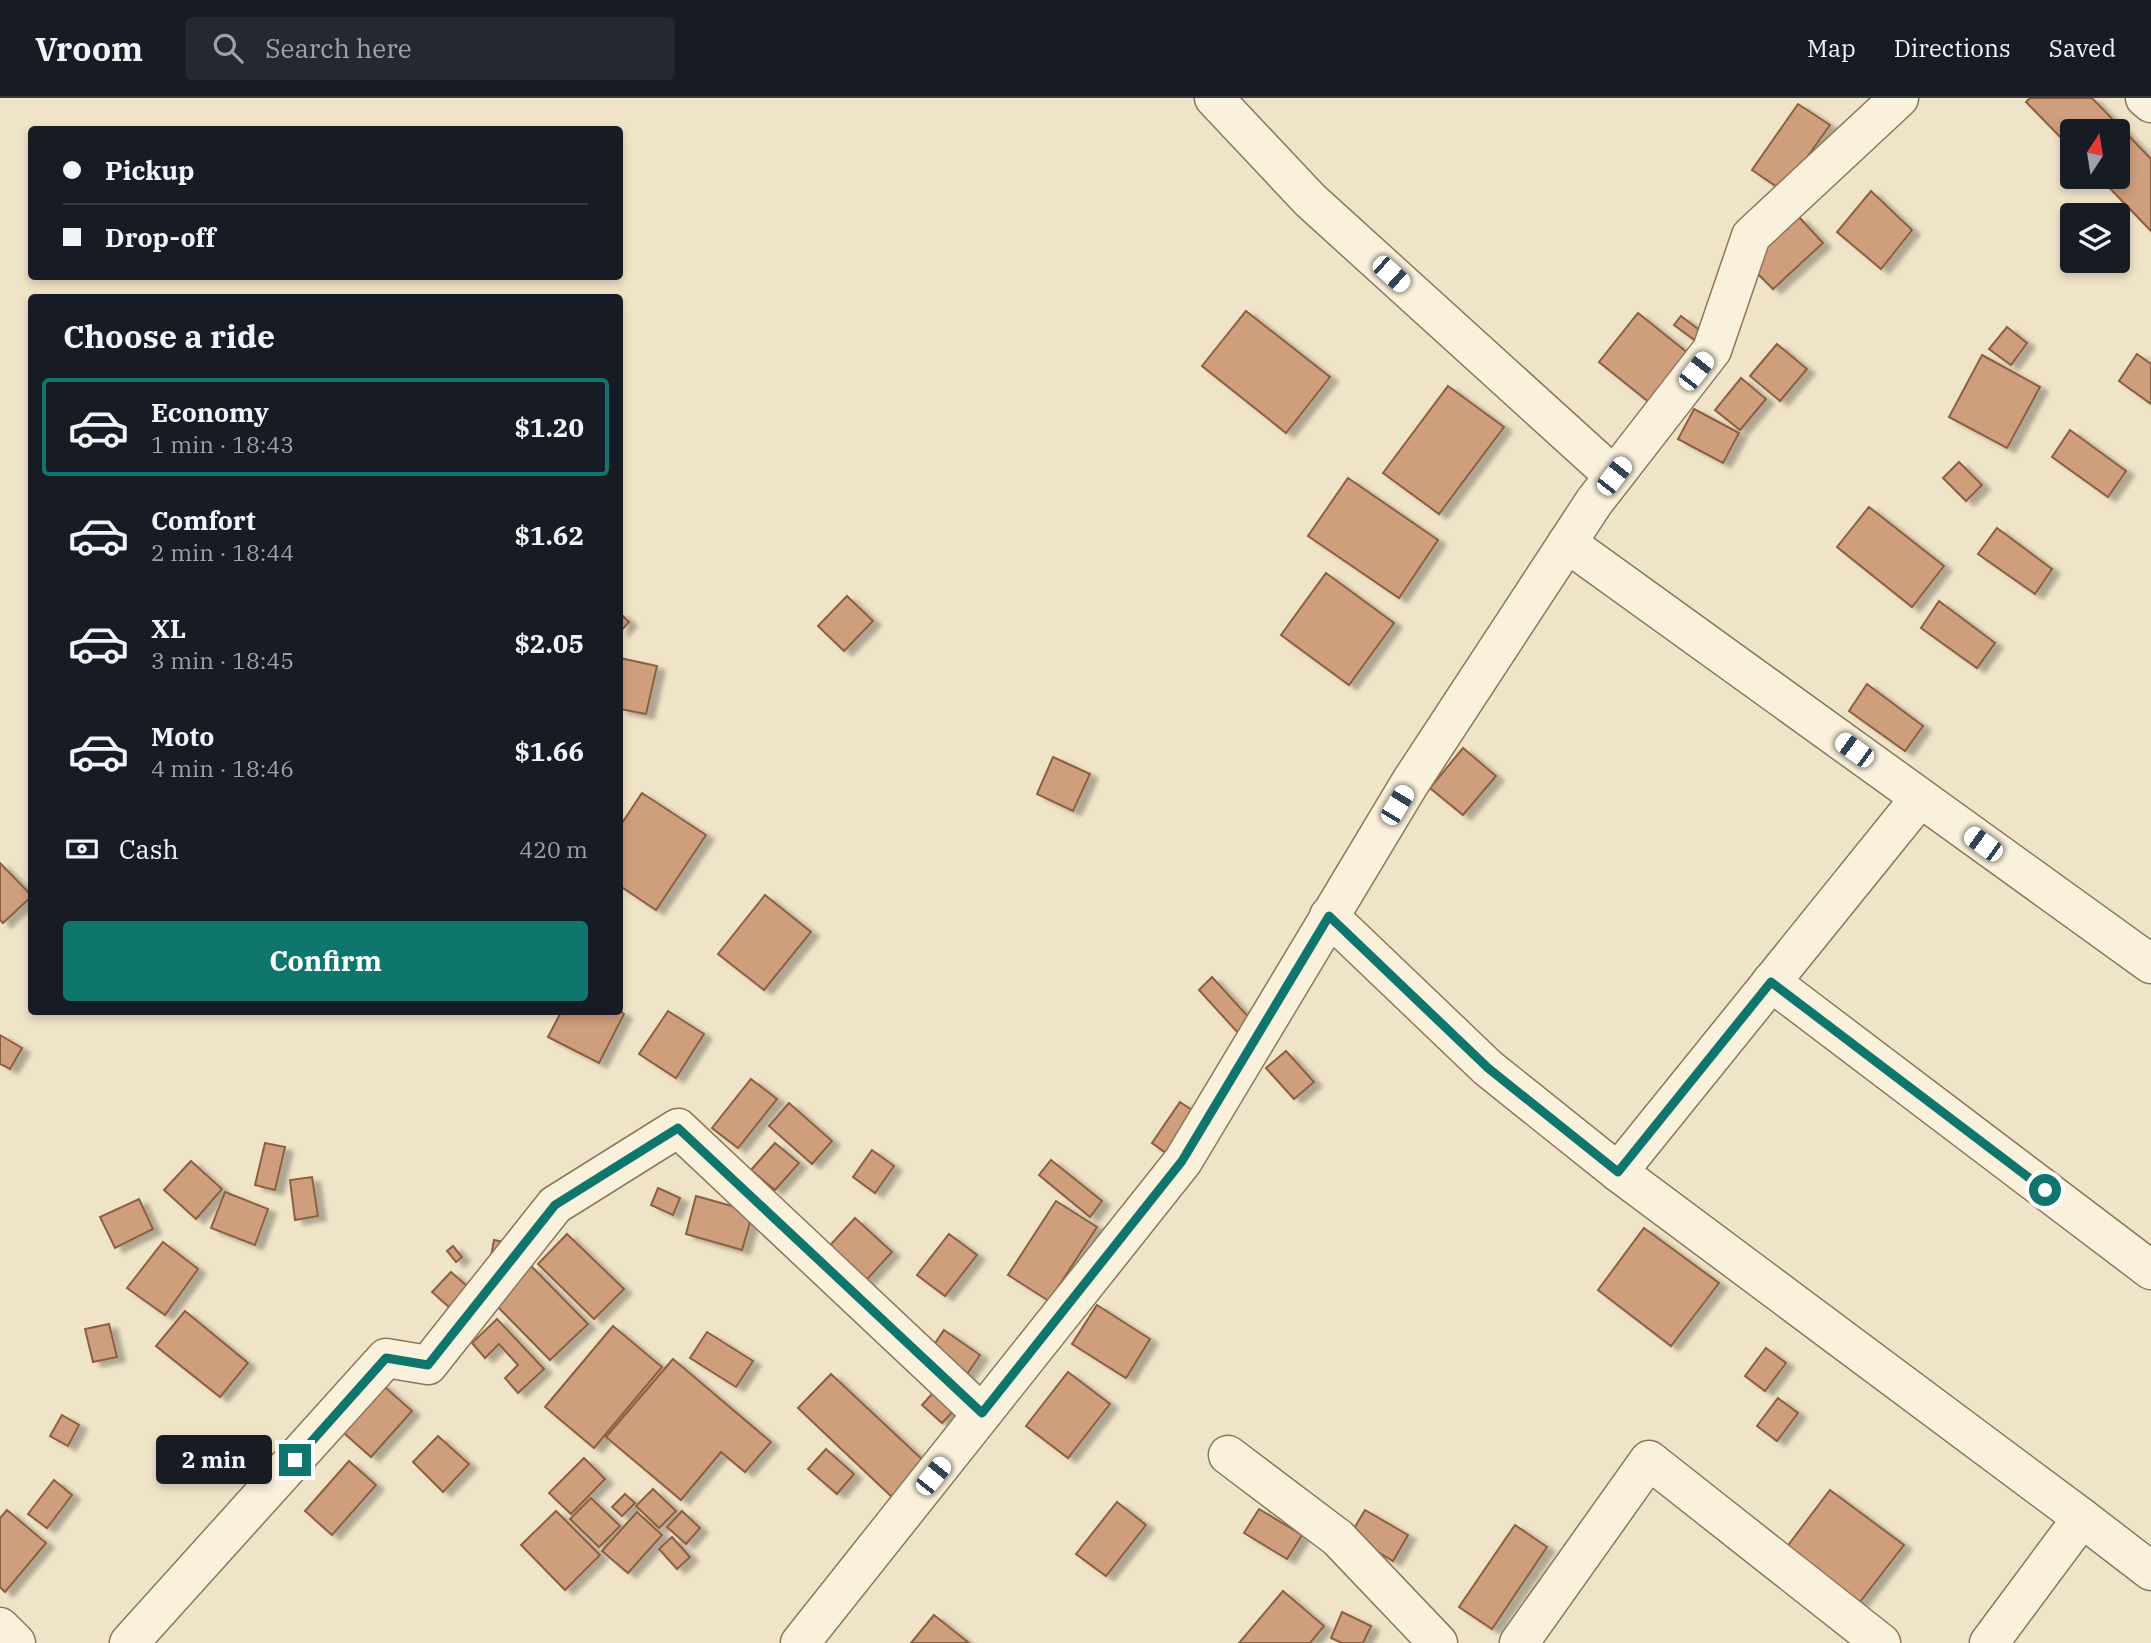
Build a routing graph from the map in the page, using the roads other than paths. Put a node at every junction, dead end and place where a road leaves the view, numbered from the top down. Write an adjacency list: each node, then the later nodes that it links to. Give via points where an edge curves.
1 (1214, 98): 5 (street, via 1310,200)
2 (1899, 98): 5 (street, via 1751,236 1712,350)
3 (2145, 98): 4 (street)
4 (2151, 103)
5 (1614, 476): 6 (street)
6 (1567, 544): 7 (street); 8 (street)
7 (1920, 798): 9 (street); 10 (street)
8 (1329, 916): 11 (street, via 1488,1068); 13 (street, via 1182,1161)
9 (2151, 964)
10 (1771, 982): 11 (street); 12 (street)
11 (1618, 1172): 15 (street)
12 (2151, 1270)
13 (982, 1413): 19 (street, via 678,1128 555,1205 428,1365 386,1358); 20 (street)
14 (1228, 1455): 21 (street, via 1338,1538)
15 (2082, 1518): 16 (street); 24 (street)
16 (2151, 1571)
17 (0, 1628): 18 (street)
18 (16, 1643)
19 (129, 1643)
20 (800, 1643)
21 (1438, 1643)
22 (1519, 1643): 23 (street, via 1649,1460)
23 (1881, 1643)
24 (1989, 1643)

